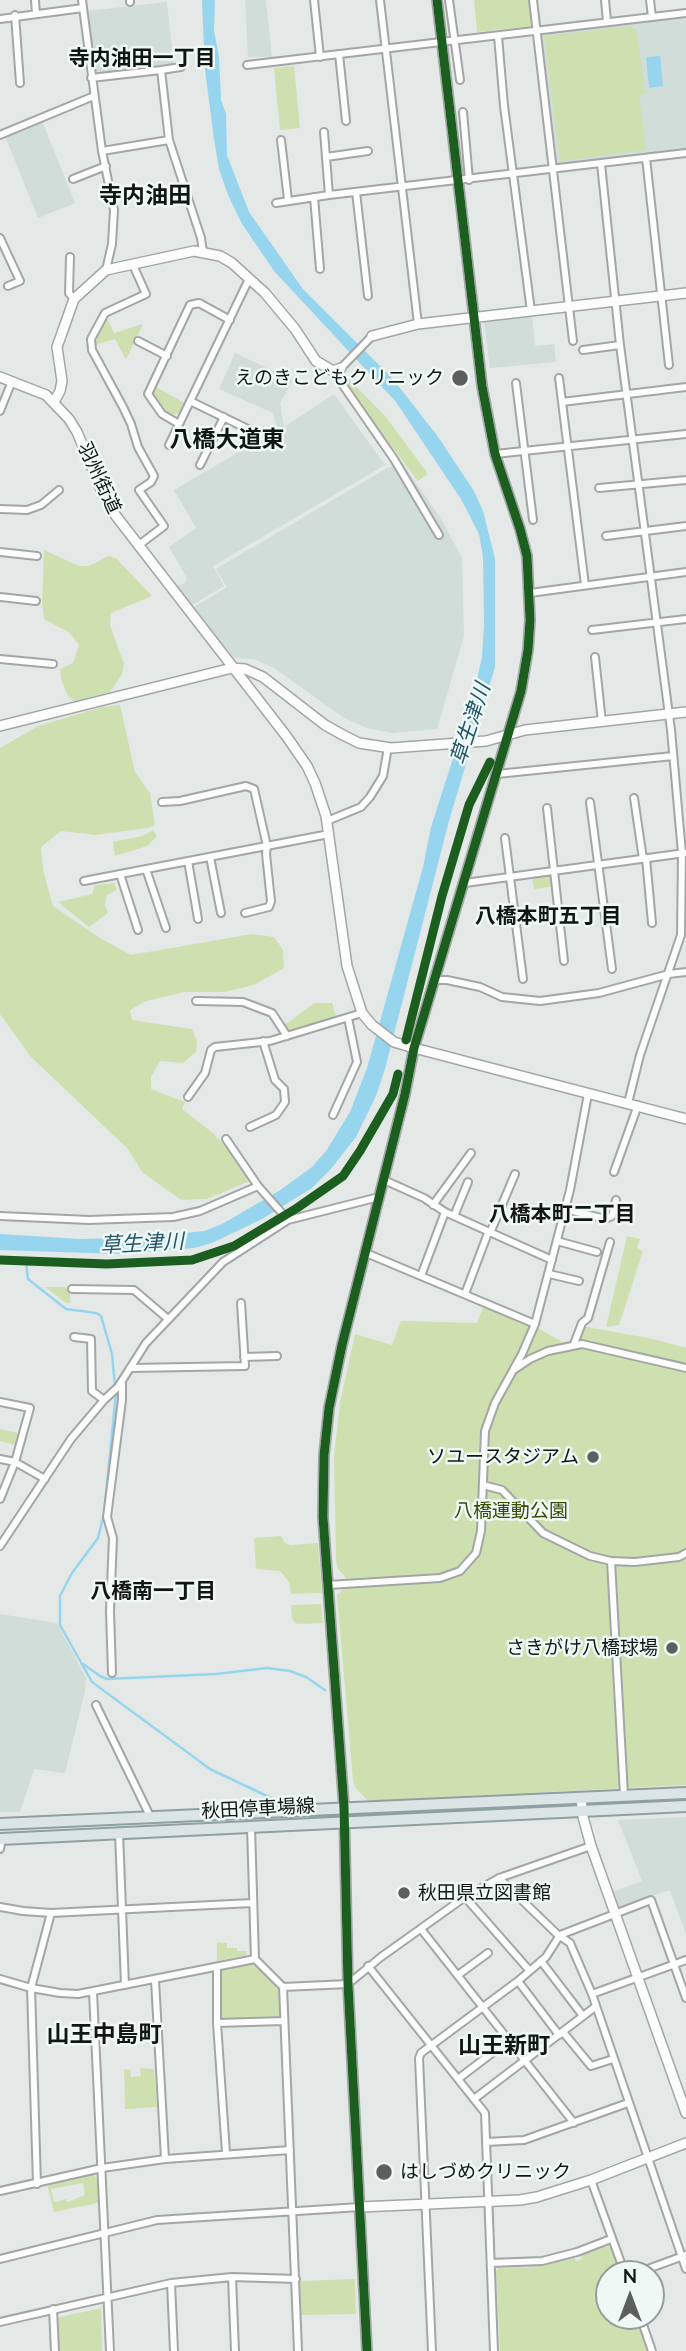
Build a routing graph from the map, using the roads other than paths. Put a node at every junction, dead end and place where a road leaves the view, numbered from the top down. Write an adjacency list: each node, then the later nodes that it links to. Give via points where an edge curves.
1 (35, 0): 12 (street)
2 (82, 0): 10 (street)
3 (314, 0): 23 (street)
4 (380, 0): 21 (street)
5 (437, 0): 20 (street)
6 (449, 0): 19 (street)
7 (533, 0): 17 (street)
8 (604, 0): 16 (street)
9 (650, 0): 14 (street)
10 (83, 8): 12 (street); 27 (street)
11 (686, 13): 14 (street)
12 (36, 14): 13 (street)
13 (15, 15): 15 (street); 29 (street)
14 (652, 18): 16 (street)
15 (0, 19)
16 (607, 21): 17 (street)
17 (536, 32): 18 (street); 44 (street)
18 (498, 36): 19 (street); 45 (street)
19 (454, 40): 20 (street); 28 (street)
20 (442, 42): 21 (street); 48 (street)
21 (385, 50): 22 (street); 49 (street)
22 (339, 54): 23 (street); 32 (street)
23 (320, 57): 24 (street)
24 (247, 65)
25 (181, 67): 26 (street)
26 (161, 70): 27 (street); 35 (street)
27 (91, 78): 30 (street)
28 (460, 80)
29 (20, 83)
30 (94, 96): 34 (street); 37 (street)
31 (463, 111): 47 (street)
32 (346, 121)
33 (324, 132): 40 (street)
34 (0, 135)
35 (169, 139): 37 (street); 56 (street)
36 (281, 140): 53 (street)
37 (102, 151): 43 (street)
38 (368, 152): 40 (street)
39 (686, 153): 41 (street)
40 (326, 157): 51 (street)
41 (646, 158): 42 (street); 64 (street)
42 (601, 164): 44 (street); 67 (street)
43 (106, 166): 46 (street); 60 (street, via 114,210)
44 (554, 169): 45 (street); 68 (street)
45 (513, 174): 47 (street); 69 (street)
46 (72, 179)
47 (469, 180): 48 (street)
48 (458, 181): 49 (street); 70 (street)
49 (401, 186): 50 (street); 72 (street)
50 (356, 192): 51 (street); 65 (street)
51 (329, 195): 52 (street)
52 (314, 197): 53 (street); 59 (street)
53 (288, 200): 54 (street)
54 (276, 203)
55 (0, 238): 62 (street, via 20,281)
56 (204, 252): 58 (street); 61 (street, via 232,263)
57 (70, 257): 66 (street, via 69,293)
58 (134, 265): 60 (street); 111 (street, via 146,295 104,313 91,339 92,350 154,476 139,490 164,526)
59 (320, 269)
60 (106, 270): 66 (street)
61 (249, 279): 71 (street); 80 (street, via 295,329 316,361)
62 (8, 286)
63 (686, 292): 64 (street)
64 (663, 295): 67 (street); 79 (street)
65 (368, 296)
66 (74, 299): 88 (street, via 57,347 62,381)
67 (616, 300): 68 (street); 76 (street)
68 (570, 307): 69 (street); 75 (street)
69 (531, 311): 70 (street)
70 (474, 318): 72 (street); 99 (street)
71 (230, 320): 78 (street, via 199,303 190,305); 87 (street)
72 (418, 324): 73 (street)
73 (372, 336): 80 (street)
74 (138, 341): 78 (street)
75 (573, 341)
76 (620, 345): 77 (street); 86 (street)
77 (583, 350)
78 (167, 356): 92 (street, via 148,394 162,414)
79 (669, 365)
80 (337, 370): 109 (street)
81 (0, 377): 83 (street, 羽州街道)
82 (559, 378): 89 (street)
83 (12, 381): 88 (street, 羽州街道); 90 (street)
84 (516, 383): 98 (street)
85 (686, 387): 86 (street)
86 (627, 394): 89 (street); 95 (street)
87 (190, 401): 91 (street); 92 (street)
88 (54, 402): 111 (street, 羽州街道, via 77,432 116,516)
89 (562, 402): 97 (street)
90 (0, 411)
91 (223, 417): 93 (street); 100 (street)
92 (179, 424): 96 (street)
93 (252, 431)
94 (686, 434): 95 (street)
95 (633, 440): 97 (street); 102 (street)
96 (169, 445)
97 (569, 446): 98 (street); 116 (street)
98 (524, 451): 99 (street); 106 (street)
99 (495, 454): 117 (street, via 527,556)
100 (200, 466)
101 (686, 480): 102 (street)
102 (638, 485): 103 (street); 108 (street)
103 (599, 488)
104 (59, 489): 105 (street, via 41,505 27,510)
105 (0, 509)
106 (533, 520)
107 (686, 526): 108 (street)
108 (644, 531): 110 (street); 115 (street)
109 (439, 535)
110 (606, 536)
111 (139, 545): 126 (street, 羽州街道)
112 (0, 552): 113 (street)
113 (37, 556)
114 (686, 572): 115 (street)
115 (650, 577): 116 (street); 121 (street)
116 (585, 584): 117 (street)
117 (530, 593): 131 (street, via 528,650)
118 (0, 597): 119 (street)
119 (36, 601)
120 (686, 619): 121 (street)
121 (656, 622): 122 (street); 128 (street)
122 (592, 630)
123 (595, 657): 129 (street)
124 (0, 659): 125 (street)
125 (53, 664)
126 (232, 668): 130 (street); 132 (street, via 262,677 344,736); 139 (street, 羽州街道, via 298,751 316,783)
127 (686, 712): 128 (street)
128 (668, 715): 129 (street); 133 (street)
129 (602, 722): 131 (street)
130 (0, 726)
131 (507, 735): 132 (street, via 445,745); 134 (street)
132 (388, 747): 139 (street, via 383,776 370,797 361,807)
133 (673, 756): 134 (street); 143 (street)
134 (497, 774): 153 (street)
135 (634, 798): 145 (street)
136 (163, 802): 142 (street, via 251,786)
137 (590, 802): 147 (street)
138 (547, 808): 149 (street)
139 (327, 821): 140 (street, 羽州街道)
140 (329, 834): 142 (street); 167 (street, 羽州街道, via 344,947)
141 (505, 838): 151 (street)
142 (267, 846): 144 (street); 155 (street, via 269,907)
143 (684, 853): 145 (street); 163 (street, via 683,922)
144 (210, 857): 146 (street); 154 (street)
145 (644, 858): 147 (street); 157 (street)
146 (188, 861): 148 (street); 156 (street)
147 (598, 865): 149 (street); 161 (street)
148 (146, 869): 150 (street); 158 (street)
149 (554, 870): 151 (street); 160 (street)
150 (120, 874): 152 (street); 159 (street)
151 (509, 876): 153 (street); 164 (street)
152 (84, 881)
153 (465, 883): 165 (street)
154 (221, 913)
155 (245, 913)
156 (198, 919)
157 (652, 923)
158 (166, 928)
159 (138, 930)
160 (564, 961)
161 (612, 969)
162 (686, 972): 163 (street)
163 (669, 974): 165 (street, via 599,993 540,1001 502,997 481,987); 174 (street)
164 (523, 979)
165 (435, 980): 171 (street)
166 (196, 1000): 169 (street, via 243,1002 272,1013)
167 (362, 1013): 168 (street); 171 (street, via 394,1042)
168 (348, 1018): 169 (street); 176 (street, via 358,1062)
169 (287, 1036): 170 (street)
170 (263, 1041): 173 (street, via 215,1047 205,1073); 178 (street, via 285,1102 276,1115)
171 (409, 1046): 172 (street); 183 (street)
172 (588, 1094): 174 (street); 189 (street)
173 (188, 1097)
174 (628, 1103): 175 (street)
175 (638, 1105): 177 (street); 181 (street)
176 (332, 1115)
177 (686, 1119)
178 (250, 1127)
179 (226, 1139): 185 (street)
180 (471, 1153): 188 (street)
181 (614, 1172)
182 (515, 1174): 194 (street)
183 (384, 1180): 186 (street); 188 (street)
184 (468, 1182): 192 (street)
185 (258, 1186): 191 (street, via 200,1211 173,1217); 193 (street)
186 (379, 1197): 193 (street); 198 (street)
187 (616, 1200): 189 (street, via 612,1216 605,1219)
188 (433, 1205): 190 (street)
189 (565, 1209): 195 (street)
190 (444, 1212): 192 (street); 201 (street)
191 (0, 1216)
192 (454, 1216): 194 (street)
193 (286, 1218): 206 (street, via 223,1262)
194 (489, 1233): 199 (street); 204 (street)
195 (557, 1241): 197 (street); 199 (street)
196 (610, 1242): 209 (street, via 588,1318)
197 (597, 1252)
198 (366, 1253): 201 (street); 227 (street, via 329,1408 323,1517)
199 (552, 1260): 200 (street)
200 (549, 1274): 202 (street); 207 (street)
201 (421, 1276): 204 (street)
202 (579, 1281)
203 (72, 1289): 206 (street, via 134,1290)
204 (465, 1294): 207 (street)
205 (241, 1303): 211 (street)
206 (168, 1319): 212 (street)
207 (535, 1324): 214 (street)
208 (74, 1337): 216 (street, via 91,1339 92,1391)
209 (575, 1344): 213 (street); 214 (street, via 530,1359)
210 (277, 1356): 211 (street)
211 (244, 1357): 212 (street, via 245,1366)
212 (130, 1368): 215 (street)
213 (686, 1368)
214 (509, 1376): 221 (street, via 485,1430)
215 (120, 1385): 216 (street); 228 (street, via 107,1517 113,1538)
216 (104, 1400): 220 (street)
217 (0, 1402): 219 (street, via 30,1408)
218 (0, 1459): 219 (street)
219 (15, 1462): 220 (street); 222 (street)
220 (45, 1479): 224 (street)
221 (483, 1485): 226 (street, via 502,1490 543,1533); 227 (street, via 478,1546 460,1571 440,1578)
222 (2, 1490): 223 (street)
223 (0, 1499)
224 (0, 1546)
225 (686, 1553): 226 (street, via 661,1560)
226 (611, 1561): 231 (street)
227 (328, 1585): 234 (street)
228 (112, 1673)
229 (96, 1705): 236 (street)
230 (686, 1793): 231 (main road, 秋田停車場線)
231 (624, 1795): 232 (main road, 秋田停車場線)
232 (581, 1798): 234 (main road, 秋田停車場線); 235 (street)
233 (686, 1806): 235 (main road, 秋田停車場線)
234 (344, 1807): 236 (main road, 秋田停車場線); 237 (street)
235 (583, 1811): 237 (main road, 秋田停車場線); 242 (street)
236 (150, 1816): 238 (main road, 秋田停車場線)
237 (344, 1822): 239 (main road, 秋田停車場線); 265 (street)
238 (0, 1824)
239 (251, 1827): 240 (main road, 秋田停車場線); 245 (street)
240 (119, 1833): 241 (main road, 秋田停車場線); 247 (street)
241 (1, 1842)
242 (591, 1846): 243 (street); 248 (street)
243 (499, 1878): 244 (street); 251 (street)
244 (466, 1898): 250 (street); 259 (street)
245 (252, 1903): 247 (street); 253 (street)
246 (0, 1906): 249 (street)
247 (121, 1909): 249 (street); 266 (street)
248 (615, 1912): 251 (street); 256 (street, via 651,1900); 261 (street)
249 (51, 1913): 268 (street)
250 (421, 1929): 257 (street); 260 (street)
251 (560, 1935): 255 (street); 270 (street, via 570,1943)
252 (488, 1953): 260 (street)
253 (255, 1959): 258 (street); 267 (street)
254 (686, 1960): 256 (street)
255 (541, 1961): 259 (street); 274 (street)
256 (674, 1965): 261 (street); 271 (street)
257 (368, 1966): 265 (street); 279 (street)
258 (217, 1967): 263 (street); 276 (street)
259 (529, 1970): 264 (street)
260 (458, 1975): 272 (street)
261 (638, 1976): 270 (street); 285 (street)
262 (0, 1979): 268 (street)
263 (155, 1980): 266 (street); 292 (street)
264 (518, 1981): 272 (street); 277 (street)
265 (348, 1984): 267 (street); 299 (street)
266 (125, 1985): 269 (street)
267 (283, 1987): 275 (street)
268 (32, 1988): 269 (street); 295 (street)
269 (93, 1992): 293 (street)
270 (592, 1994): 273 (street)
271 (686, 1998)
272 (484, 2007): 278 (street); 279 (street)
273 (595, 2007): 274 (street); 280 (street)
274 (583, 2016): 277 (street)
275 (284, 2021): 276 (street); 289 (street)
276 (217, 2023): 290 (street)
277 (561, 2033): 280 (street, via 591,2066); 281 (street)
278 (509, 2040): 281 (street); 282 (street)
279 (430, 2045): 282 (street); 298 (street, via 419,2057)
280 (613, 2059): 284 (street)
281 (526, 2062): 283 (street); 286 (street)
282 (458, 2079): 283 (street)
283 (474, 2099): 287 (street, via 485,2113)
284 (628, 2103): 286 (street); 291 (street)
285 (685, 2109)
286 (574, 2123): 287 (street, via 524,2140)
287 (486, 2141): 297 (street)
288 (686, 2143): 291 (street)
289 (290, 2150): 290 (street); 300 (street)
290 (226, 2153): 292 (street)
291 (648, 2158): 294 (street); 303 (street)
292 (165, 2159): 293 (street)
293 (102, 2168): 295 (street); 301 (street)
294 (591, 2180): 297 (street, via 537,2197); 302 (street)
295 (37, 2184): 296 (street)
296 (0, 2191)
297 (488, 2200): 298 (street); 306 (street)
298 (426, 2204): 299 (street); 322 (street)
299 (360, 2207): 300 (street); 321 (street)
300 (292, 2211): 301 (street, via 157,2220); 310 (street)
301 (105, 2234): 304 (street); 312 (street)
302 (611, 2239): 305 (street); 306 (street, via 542,2261)
303 (684, 2256): 307 (street); 308 (street)
304 (0, 2259)
305 (619, 2260)
306 (491, 2263): 323 (street)
307 (665, 2263)
308 (686, 2269)
309 (232, 2277): 310 (street); 311 (street); 319 (street)
310 (296, 2279): 320 (street)
311 (171, 2283): 312 (street); 318 (street)
312 (107, 2296): 313 (street); 317 (street)
313 (53, 2309): 314 (street); 316 (street)
314 (0, 2322)
315 (645, 2330): 324 (street)
316 (55, 2351)
317 (110, 2351)
318 (174, 2351)
319 (235, 2351)
320 (298, 2351)
321 (367, 2351)
322 (432, 2351)
323 (494, 2351)
324 (652, 2351)

